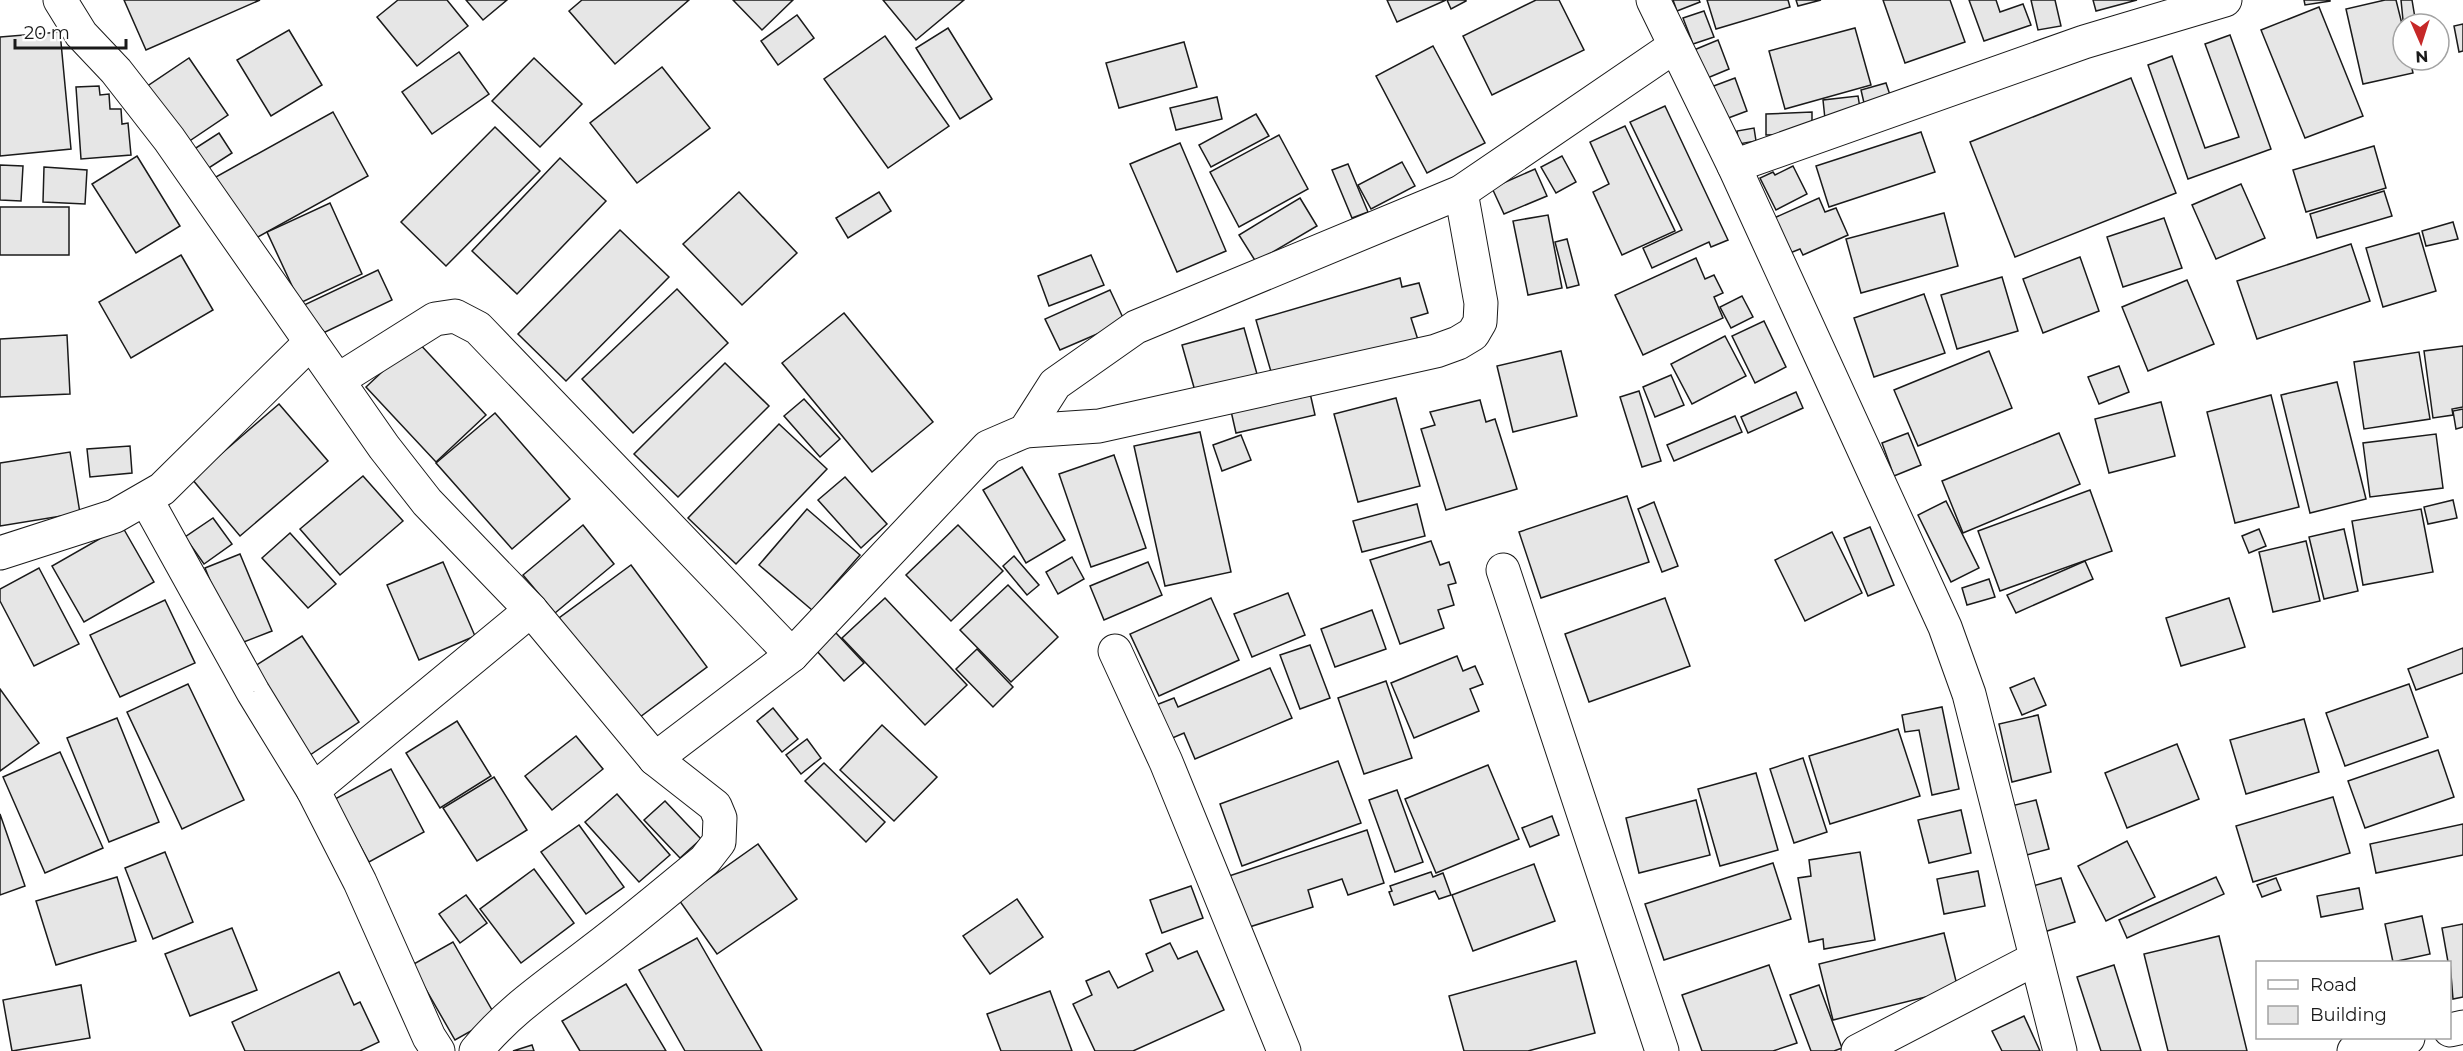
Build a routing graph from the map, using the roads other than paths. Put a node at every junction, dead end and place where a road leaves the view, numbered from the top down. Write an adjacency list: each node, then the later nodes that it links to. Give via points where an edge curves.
1 (60, 0): 7 (street, via 81,34 116,71 169,140)
2 (1653, 0): 4 (street)
3 (2224, 0): 5 (street, via 2084,42)
4 (1675, 46): 5 (street); 6 (street)
5 (1734, 166): 18 (street, via 1945,627 1969,694)
6 (1461, 192): 9 (street, via 1136,327 1055,384); 9 (street, via 1481,303 1480,322 1473,334 1458,343 1098,426)
7 (311, 342): 8 (street); 10 (street, via 162,489)
8 (338, 380): 13 (street, via 427,502); 15 (street, via 435,319 455,316 478,328)
9 (1025, 431): 15 (street, via 988,447)
10 (146, 499): 11 (street, via 115,516); 17 (street, via 253,692)
11 (0, 553)
12 (1503, 570): 23 (street)
13 (531, 610): 16 (street); 17 (street)
14 (1115, 651): 22 (street, via 1166,762)
15 (792, 655): 16 (street)
16 (655, 759): 21 (street, via 715,806 721,830 713,852 525,1001)
17 (313, 790): 20 (street)
18 (2035, 959): 24 (street); 25 (street)
19 (2405, 1039): 26 (street)
20 (438, 1051)
21 (476, 1051)
22 (1284, 1051)
23 (1662, 1051)
24 (1858, 1051)
25 (2060, 1051)
26 (2354, 1051)

